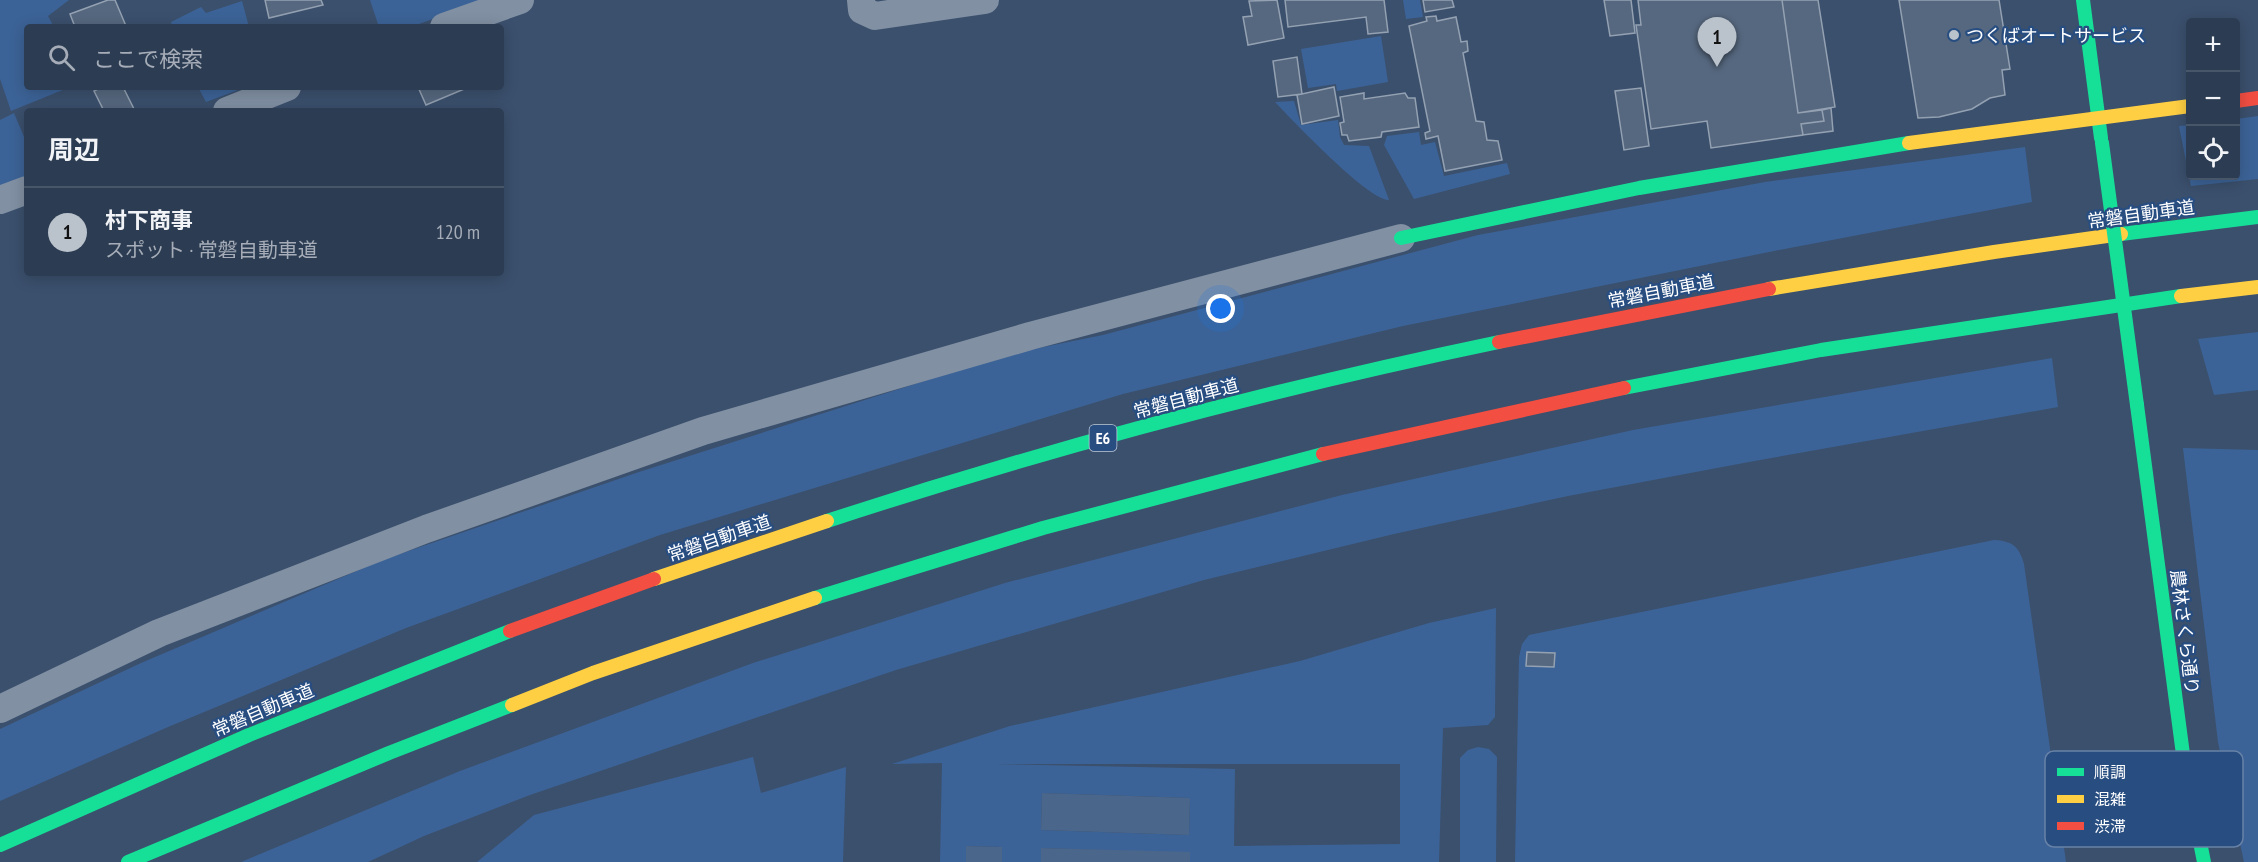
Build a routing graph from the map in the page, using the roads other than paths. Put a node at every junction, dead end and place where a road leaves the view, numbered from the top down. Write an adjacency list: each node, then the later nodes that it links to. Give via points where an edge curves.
1 (520, 0): 5 (street)
2 (861, 0): 3 (street, via 862,10 875,15)
3 (984, 0)
4 (2083, 0): 11 (main road, 農林さくら通り)
5 (452, 24)
6 (280, 90): 10 (street)
7 (2258, 98): 8 (main road)
8 (2240, 100)
9 (2186, 106): 11 (main road)
10 (234, 108)
11 (2098, 116): 15 (main road, via 1797,161 1562,203); 18 (main road, 農林さくら通り, bridge)
12 (24, 191): 13 (street)
13 (0, 200)
14 (2258, 217): 19 (main road, 常磐自動車道 / E6, via 1801,282 1554,330 1315,383 1022,459 570,608 348,694)
15 (1401, 238): 17 (street, via 1030,336 703,431 426,529 159,633)
16 (2258, 287): 21 (main road, via 1821,350 1574,398 1321,454 1043,528 787,607 593,674 389,753)
17 (0, 709)
18 (2183, 751)
19 (0, 844)
20 (2201, 847): 22 (main road, 農林さくら通り, bridge)
21 (128, 862)
22 (2204, 862)

